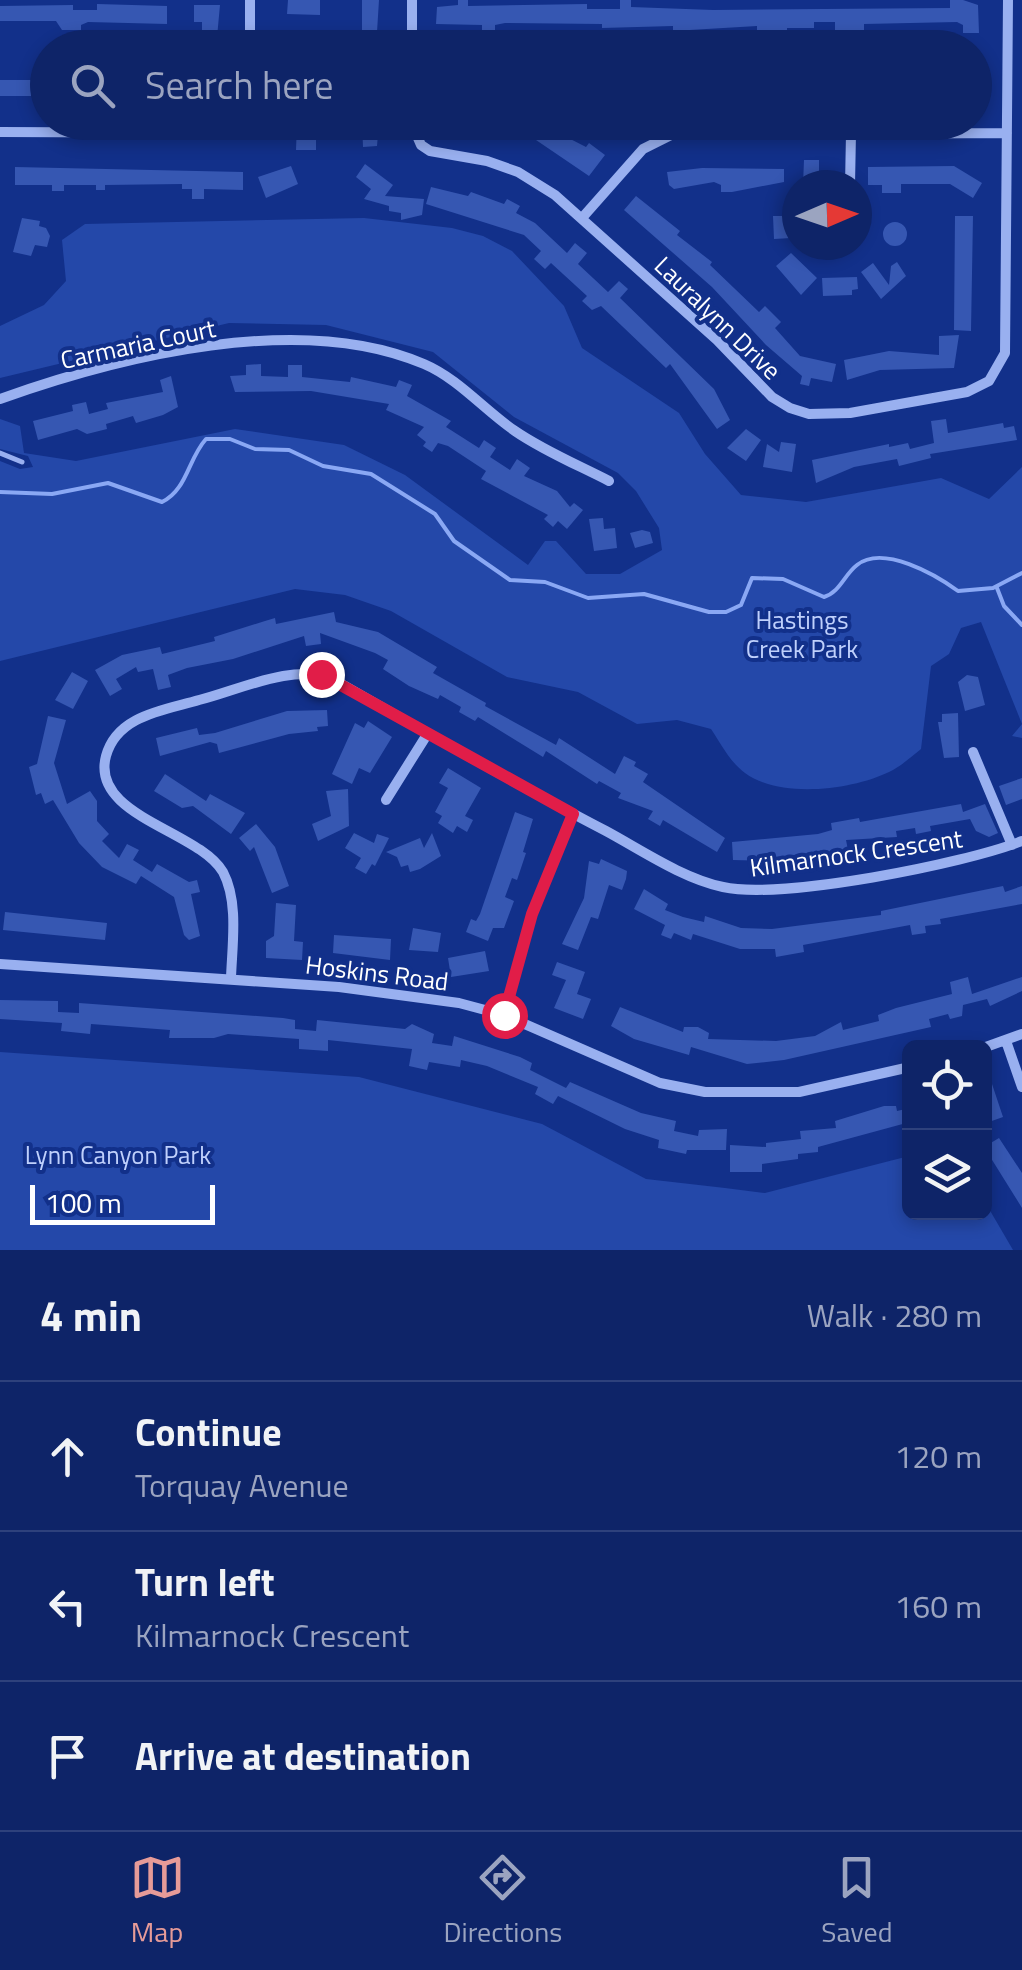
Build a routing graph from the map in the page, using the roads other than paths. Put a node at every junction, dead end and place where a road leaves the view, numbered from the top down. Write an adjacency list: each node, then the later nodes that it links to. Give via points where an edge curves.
1 (250, 0): 4 (street)
2 (412, 0): 5 (street)
3 (1008, 0): 9 (street)
4 (250, 30)
5 (412, 30)
6 (0, 132): 7 (street)
7 (30, 132)
8 (992, 132): 9 (street)
9 (1008, 132): 14 (street, Lauralynn Drive, via 1007,333 1000,368 979,387 850,414 808,414 772,397)
10 (419, 140): 14 (street, Lauralynn Drive, via 430,151 518,172)
11 (661, 140): 14 (street, via 643,149)
12 (850, 140): 13 (street)
13 (850, 170)
14 (582, 218)
15 (0, 399): 18 (street, Carmaria Court, via 184,350 280,342 360,346 426,365 517,432)
16 (0, 454): 17 (lane)
17 (22, 462)
18 (609, 481)
19 (428, 733): 21 (street); 22 (street, Kilmarnock Crescent); 25 (street, Kilmarnock Crescent, via 333,679 305,674 143,716 114,738 104,766 114,794 222,871 232,917)
20 (973, 752): 23 (street, Kilmarnock Crescent)
21 (386, 800)
22 (573, 814): 23 (street, Kilmarnock Crescent, via 700,881 757,890 928,866); 26 (street, via 532,914)
23 (1017, 843)
24 (0, 964): 25 (street, Hoskins Road)
25 (231, 978): 26 (street, Hoskins Road, via 412,996)
26 (504, 1015): 30 (street, Hoskins Road, via 643,1076 705,1092 799,1092)
27 (1022, 1034): 28 (street)
28 (1006, 1041): 29 (street); 31 (street)
29 (992, 1045)
30 (902, 1069)
31 (1022, 1088)

